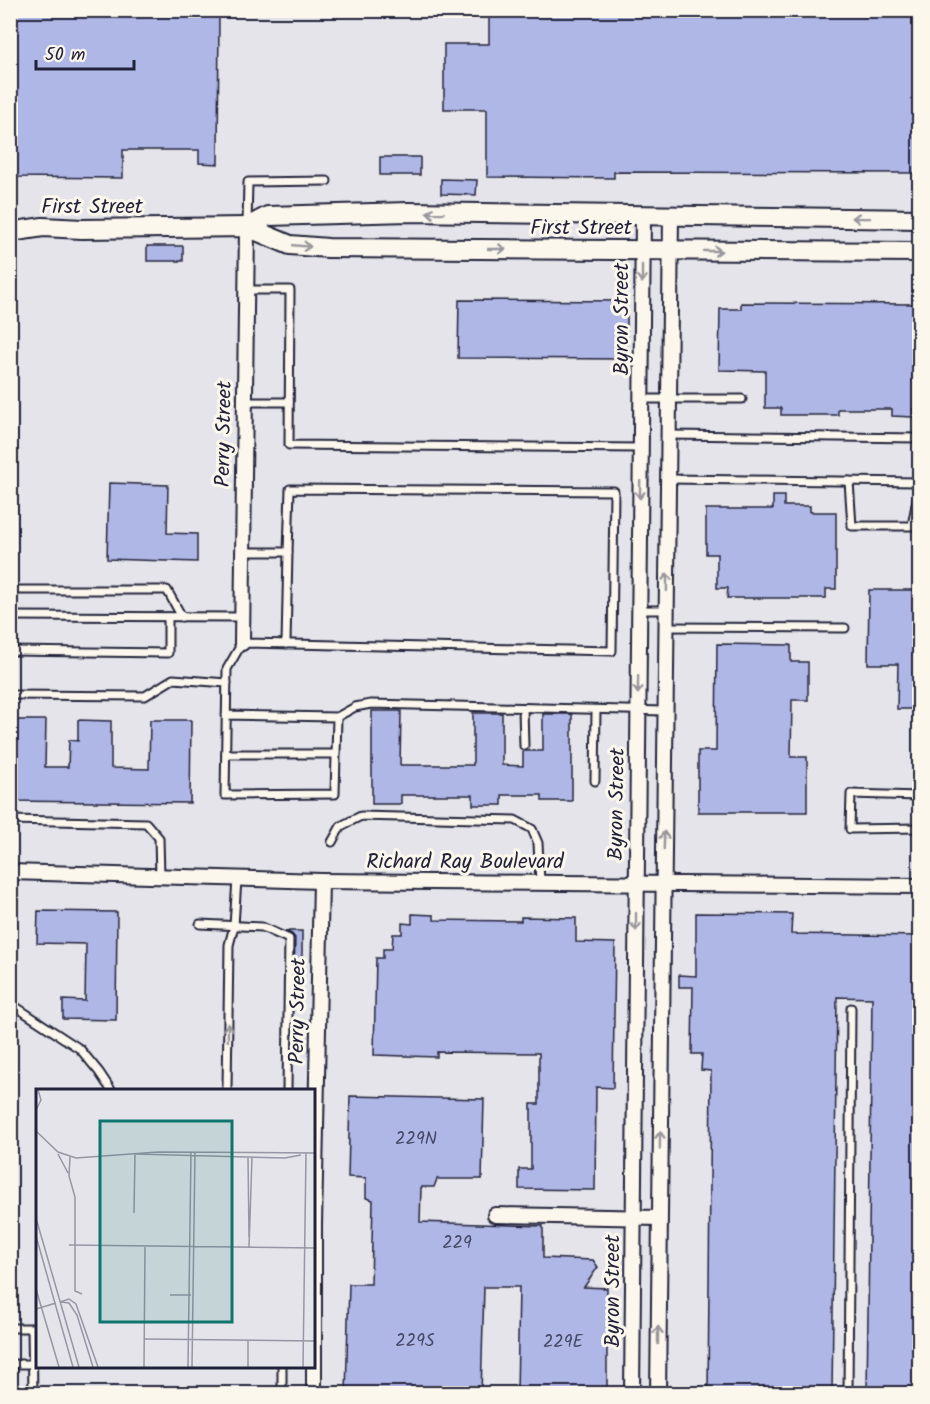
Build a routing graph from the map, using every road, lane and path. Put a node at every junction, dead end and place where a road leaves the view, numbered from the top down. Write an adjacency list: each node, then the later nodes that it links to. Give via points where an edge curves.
1 (327, 181): 5 (lane, via 248,182)
2 (643, 216): 3 (street, First Street); 5 (street, First Street, one-way to 5, via 268,216); 7 (street, Byron Street)
3 (671, 217): 4 (street, First Street, one-way to 3); 8 (street)
4 (920, 219)
5 (247, 227): 6 (street, First Street, via 43,227); 7 (street, First Street, one-way to 7, via 290,245 328,248); 10 (street, Perry Street)
6 (10, 232)
7 (643, 250): 8 (street, First Street); 11 (street, Byron Street, one-way to 11)
8 (671, 250): 9 (street, First Street, one-way to 9); 12 (street)
9 (920, 252)
10 (246, 290): 14 (street, Perry Street); 15 (lane, via 290,290)
11 (641, 399): 12 (lane); 18 (street, Byron Street)
12 (670, 399): 13 (lane); 16 (street)
13 (742, 399)
14 (245, 402): 15 (lane); 22 (street, Perry Street)
15 (289, 402): 18 (lane, via 289,445)
16 (669, 435): 17 (lane); 19 (street)
17 (920, 438)
18 (641, 448): 25 (street, Byron Street, one-way to 25)
19 (668, 479): 20 (lane); 26 (street, one-way to 19)
20 (849, 481): 21 (lane); 21 (lane, via 852,526 912,526)
21 (920, 482)
22 (243, 552): 23 (lane); 30 (street, Perry Street)
23 (288, 552): 34 (lane); 34 (lane, via 290,489 614,491 612,651)
24 (10, 590): 29 (lane, via 167,590)
25 (639, 610): 26 (lane); 40 (street, Byron Street, one-way to 40)
26 (667, 610): 31 (street)
27 (10, 616): 28 (lane)
28 (168, 617): 29 (lane); 35 (lane, via 168,653)
29 (182, 617): 30 (lane)
30 (242, 618): 33 (street, Perry Street)
31 (666, 627): 32 (lane); 41 (street)
32 (844, 628)
33 (242, 643): 34 (lane); 36 (lane, via 227,669)
34 (286, 644)
35 (10, 651)
36 (227, 682): 37 (lane, via 173,680 145,696); 42 (lane)
37 (10, 695)
38 (524, 708): 39 (lane); 43 (lane, via 371,704 355,707); 44 (lane)
39 (596, 710): 40 (lane); 47 (lane)
40 (638, 711): 41 (lane); 57 (street, Byron Street)
41 (665, 711): 58 (street, one-way to 41)
42 (226, 715): 43 (lane); 45 (lane)
43 (338, 717): 46 (lane)
44 (524, 746)
45 (226, 754): 46 (lane); 46 (lane, via 225,795 335,794)
46 (336, 754)
47 (595, 781)
48 (920, 796): 50 (lane, via 851,794 850,829)
49 (10, 820): 53 (lane, via 146,823 159,838)
50 (920, 828)
51 (332, 842): 56 (lane, via 341,826 361,816 515,820 532,829 538,843)
52 (10, 872): 53 (street, Richard Ray Boulevard)
53 (160, 876): 54 (street, Richard Ray Boulevard)
54 (237, 879): 55 (street, Richard Ray Boulevard); 61 (lane)
55 (321, 881): 56 (street, Richard Ray Boulevard); 69 (street, Perry Street)
56 (540, 882): 57 (street, Richard Ray Boulevard)
57 (636, 883): 58 (street, Richard Ray Boulevard); 64 (street, Byron Street, one-way to 64)
58 (663, 883): 59 (street, Richard Ray Boulevard); 65 (street)
59 (920, 886)
60 (200, 924): 61 (lane)
61 (234, 926): 67 (lane, one-way to 61, via 229,945); 68 (lane, via 262,927 289,939)
62 (10, 1003): 66 (lane, via 80,1049)
63 (851, 1008): 84 (lane)
64 (635, 1062): 65 (street); 71 (street, Byron Street)
65 (661, 1063): 72 (street, one-way to 65)
66 (110, 1089)
67 (227, 1089)
68 (286, 1089)
69 (315, 1166)
70 (495, 1215): 71 (street)
71 (633, 1218): 72 (street); 82 (street, Byron Street)
72 (659, 1218): 83 (street, one-way to 72)
73 (10, 1328): 74 (lane)
74 (35, 1328): 76 (lane)
75 (10, 1364): 76 (lane)
76 (33, 1364): 79 (lane)
77 (282, 1368): 80 (lane)
78 (314, 1368): 81 (street, Perry Street)
79 (33, 1394)
80 (282, 1394)
81 (314, 1394)
82 (632, 1394)
83 (658, 1394)
84 (848, 1394)

